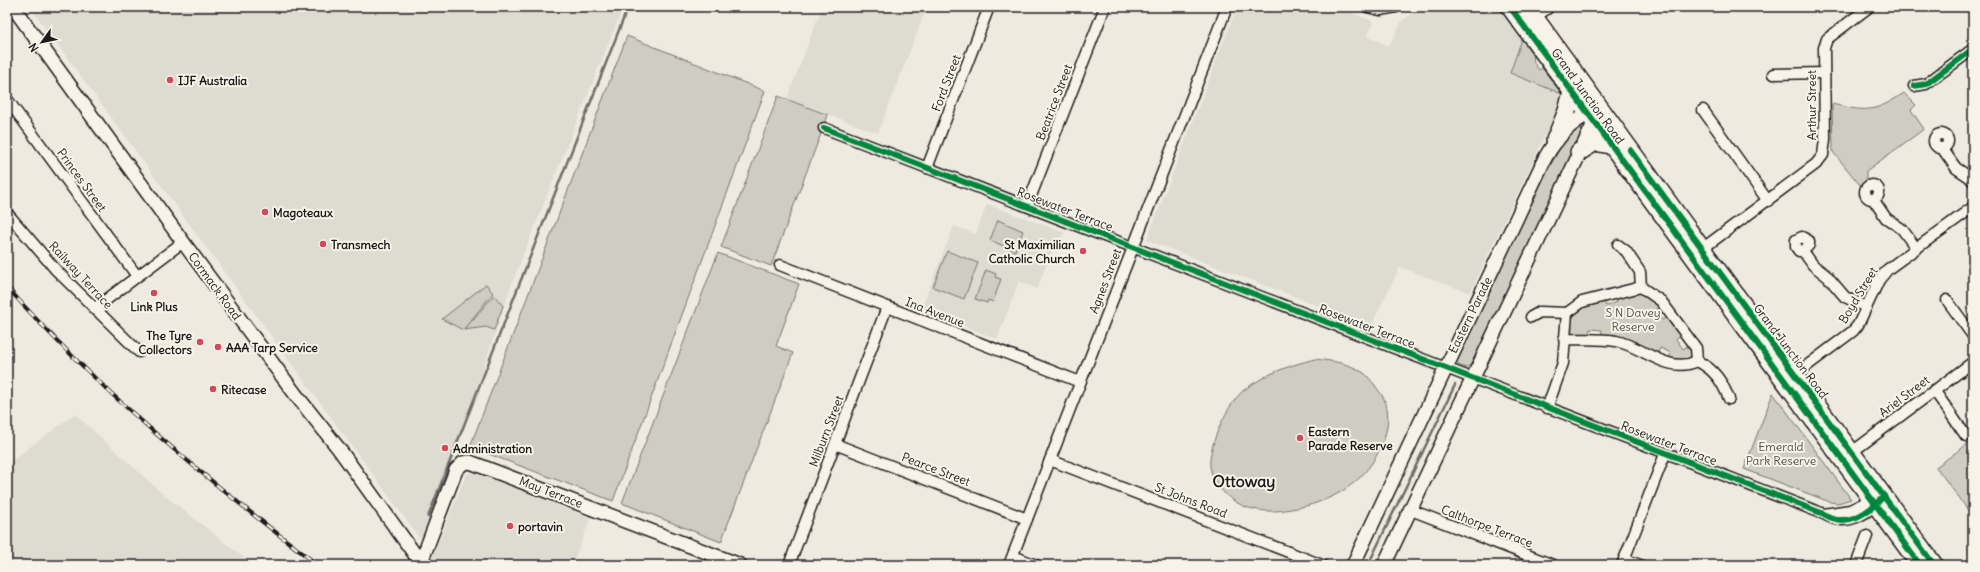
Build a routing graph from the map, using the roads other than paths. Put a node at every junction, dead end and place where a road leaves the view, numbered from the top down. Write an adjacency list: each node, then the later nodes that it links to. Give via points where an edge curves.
1 (989, 7): 23 (street, Ford Street)
2 (1105, 7): 27 (street, Beatrice Street)
3 (1227, 7): 32 (street, Agnes Street)
4 (1367, 7): 5 (street, via 1380,10)
5 (1396, 7)
6 (1510, 7): 14 (highway, Grand Junction Road)
7 (1869, 7): 11 (street, Arthur Street, via 1827,39 1824,48)
8 (13, 8): 30 (street, Cormack Road)
9 (1536, 10): 17 (highway, Grand Junction Road)
10 (1973, 49): 13 (street, via 1926,84)
11 (1824, 73): 12 (street); 26 (street, Arthur Street, via 1823,155 1816,164)
12 (1773, 74)
13 (1914, 86)
14 (1572, 92): 17 (highway, Grand Junction Road); 19 (highway)
15 (7, 99): 37 (street, Princes Street)
16 (1703, 110): 26 (street)
17 (1594, 115): 19 (street, Eastern Parade, via 1577,120); 20 (highway, Grand Junction Road); 22 (street); 35 (highway, Grand Junction Road)
18 (824, 128): 23 (street, Rosewater Terrace)
19 (1555, 140): 50 (street, Eastern Parade)
20 (1610, 145): 22 (highway, via 1595,142); 35 (highway, Grand Junction Road)
21 (1942, 148): 24 (street, via 1956,168)
22 (1578, 152): 52 (street)
23 (927, 168): 27 (street, Rosewater Terrace)
24 (1973, 181)
25 (1873, 199): 33 (street, via 1886,218 1902,229)
26 (1768, 201): 35 (street, Arthur Street)
27 (1027, 206): 32 (street, Rosewater Terrace)
28 (1973, 206): 33 (street, Boyd Street)
29 (7, 213): 42 (street, Railway Terrace)
30 (183, 242): 37 (street); 68 (street, Cormack Road, via 339,449)
31 (1618, 245): 38 (street, via 1626,250 1640,272)
32 (1132, 247): 50 (street, Rosewater Terrace); 53 (street, Agnes Street)
33 (1916, 248): 41 (street, Boyd Street, via 1879,280)
34 (1803, 251): 41 (street, via 1813,266 1828,277 1845,297)
35 (1697, 253): 51 (highway, Grand Junction Road)
36 (780, 265): 40 (street, Ina Avenue)
37 (137, 276): 42 (street)
38 (1641, 287): 43 (street, via 1582,302); 48 (street, via 1661,301 1696,348)
39 (1947, 300): 45 (street)
40 (887, 307): 53 (street, Ina Avenue); 58 (street, Milburn Street)
41 (1866, 308): 51 (street, Boyd Street, via 1853,331)
42 (94, 309): 47 (street, Railway Terrace)
43 (1567, 313): 44 (street, via 1540,312); 46 (street)
44 (1531, 317)
45 (1973, 336)
46 (1564, 339): 48 (street, via 1615,341 1631,345 1677,366 1688,366); 56 (street, via 1563,363)
47 (139, 352)
48 (1697, 361): 55 (street, via 1716,374 1724,385)
49 (1973, 362): 54 (street, Ariel Street)
50 (1445, 368): 52 (street, Rosewater Terrace); 73 (street, Eastern Parade)
51 (1790, 378): 60 (highway, Grand Junction Road)
52 (1472, 379): 56 (street, Rosewater Terrace); 63 (street)
53 (1080, 382): 61 (street, Agnes Street)
54 (1934, 390): 57 (street); 60 (street, Ariel Street)
55 (1729, 399)
56 (1548, 408): 59 (street, Rosewater Terrace)
57 (1966, 436)
58 (835, 444): 64 (street, Pearce Street); 70 (street, Milburn Street)
59 (1665, 454): 62 (street, Rosewater Terrace, via 1832,519 1849,519 1868,512); 67 (street)
60 (1847, 455): 62 (highway, Grand Junction Road)
61 (1050, 460): 64 (street, Agnes Street); 72 (street, St Johns Road)
62 (1877, 500): 78 (highway, Grand Junction Road); 79 (highway, Grand Junction Road)
63 (1411, 510): 74 (street); 75 (street, Calthorpe Terrace)
64 (1027, 519): 66 (street, Agnes Street)
65 (1867, 536): 77 (street)
66 (1011, 561): 71 (street)
67 (1623, 562): 76 (street)
68 (421, 564): 69 (street, May Terrace, via 456,470 463,463 470,462)
69 (740, 565)
70 (789, 565)
71 (1036, 565)
72 (1322, 565)
73 (1353, 565)
74 (1384, 565)
75 (1553, 565)
76 (1640, 565)
77 (1856, 565)
78 (1920, 565)
79 (1934, 565)

